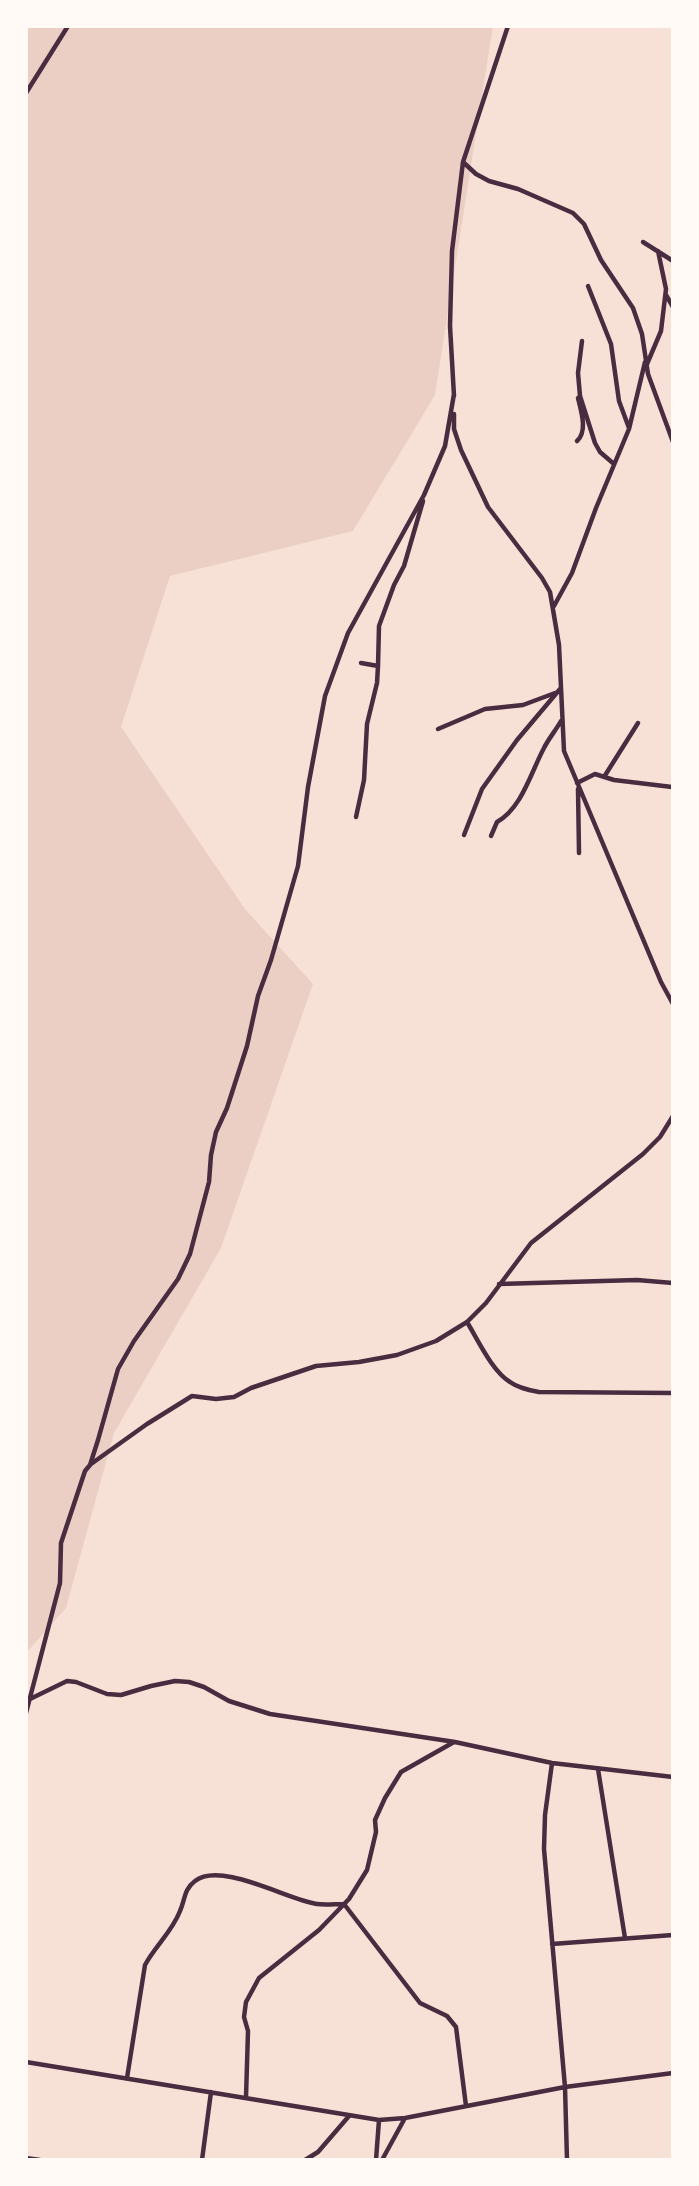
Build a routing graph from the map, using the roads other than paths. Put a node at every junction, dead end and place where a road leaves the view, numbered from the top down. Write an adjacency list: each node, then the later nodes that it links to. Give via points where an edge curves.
1 (68, 26): 3 (street)
2 (508, 26): 4 (street)
3 (26, 93)
4 (463, 162): 12 (street, via 489,181 518,189 579,216 601,260 633,308); 14 (street, via 452,251 450,326)
5 (643, 242): 6 (street)
6 (658, 252): 7 (street); 9 (street)
7 (673, 261)
8 (588, 286): 16 (street, via 611,344 619,401)
9 (665, 294): 10 (street); 13 (street, via 661,331)
10 (673, 307)
11 (582, 341): 15 (street, via 578,373)
12 (646, 360): 13 (street); 16 (street)
13 (646, 366): 18 (street)
14 (454, 394): 20 (street, via 445,446); 21 (street, via 454,428 474,478 488,507 542,578)
15 (580, 396): 17 (street, via 583,429); 19 (street, via 594,443)
16 (629, 429): 19 (street)
17 (577, 441)
18 (673, 442)
19 (614, 464): 21 (street, via 572,573)
20 (424, 495): 23 (street, via 404,566 379,626); 42 (street, via 348,633 324,696 298,866 258,996 247,1046 216,1132 198,1231 178,1280 118,1369)
21 (554, 606): 24 (street)
22 (361, 663): 23 (street)
23 (378, 666): 32 (street, via 367,724 364,780)
24 (560, 688): 25 (street); 26 (street)
25 (556, 693): 28 (street, via 522,705 485,709); 33 (street, via 482,789)
26 (561, 721): 30 (street, via 564,751); 34 (street, via 522,794 505,818 496,822)
27 (638, 723): 29 (street)
28 (438, 729)
29 (604, 777): 30 (street, via 595,774); 31 (street)
30 (577, 784): 35 (street); 36 (street)
31 (672, 787)
32 (356, 817)
33 (464, 835)
34 (491, 836)
35 (579, 853)
36 (673, 1004)
37 (673, 1116): 38 (street, via 660,1137 643,1154 531,1243)
38 (499, 1284): 39 (street, via 637,1280); 40 (street)
39 (673, 1284)
40 (467, 1322): 41 (street, via 497,1369 509,1382 524,1389 539,1392); 42 (street, via 436,1341 397,1355 316,1366 250,1388 234,1397 192,1396 146,1424)
41 (673, 1393)
42 (90, 1465): 43 (street, via 85,1471 61,1543 60,1583)
43 (30, 1699): 44 (street); 45 (street, via 67,1681 107,1694 121,1695 159,1684 189,1682 229,1701 270,1714)
44 (26, 1713)
45 (455, 1742): 46 (street); 49 (street, via 401,1772 375,1820 376,1832 367,1870)
46 (552, 1763): 47 (street); 52 (street, via 544,1849)
47 (598, 1769): 48 (street); 51 (street)
48 (673, 1777)
49 (344, 1904): 55 (street, via 317,1904 258,1884 216,1875 196,1880 184,1894 181,1910 168,1935 153,1950 145,1965); 58 (street, via 319,1930 259,1978 246,2002); 59 (street, via 420,2003 447,2016 456,2027)
50 (673, 1935): 51 (street)
51 (625, 1938): 52 (street)
52 (552, 1944): 56 (street)
53 (26, 2062): 55 (street)
54 (673, 2073): 56 (street)
55 (127, 2078): 57 (street)
56 (566, 2087): 59 (street); 69 (street)
57 (211, 2092): 58 (street); 65 (street)
58 (246, 2097): 60 (street)
59 (466, 2106): 61 (street)
60 (349, 2116): 62 (street); 66 (street, via 318,2152)
61 (405, 2118): 62 (street); 68 (street)
62 (379, 2120): 67 (street)
63 (26, 2158): 64 (street)
64 (40, 2160)
65 (202, 2160)
66 (305, 2160)
67 (376, 2160)
68 (382, 2160)
69 (566, 2160)

